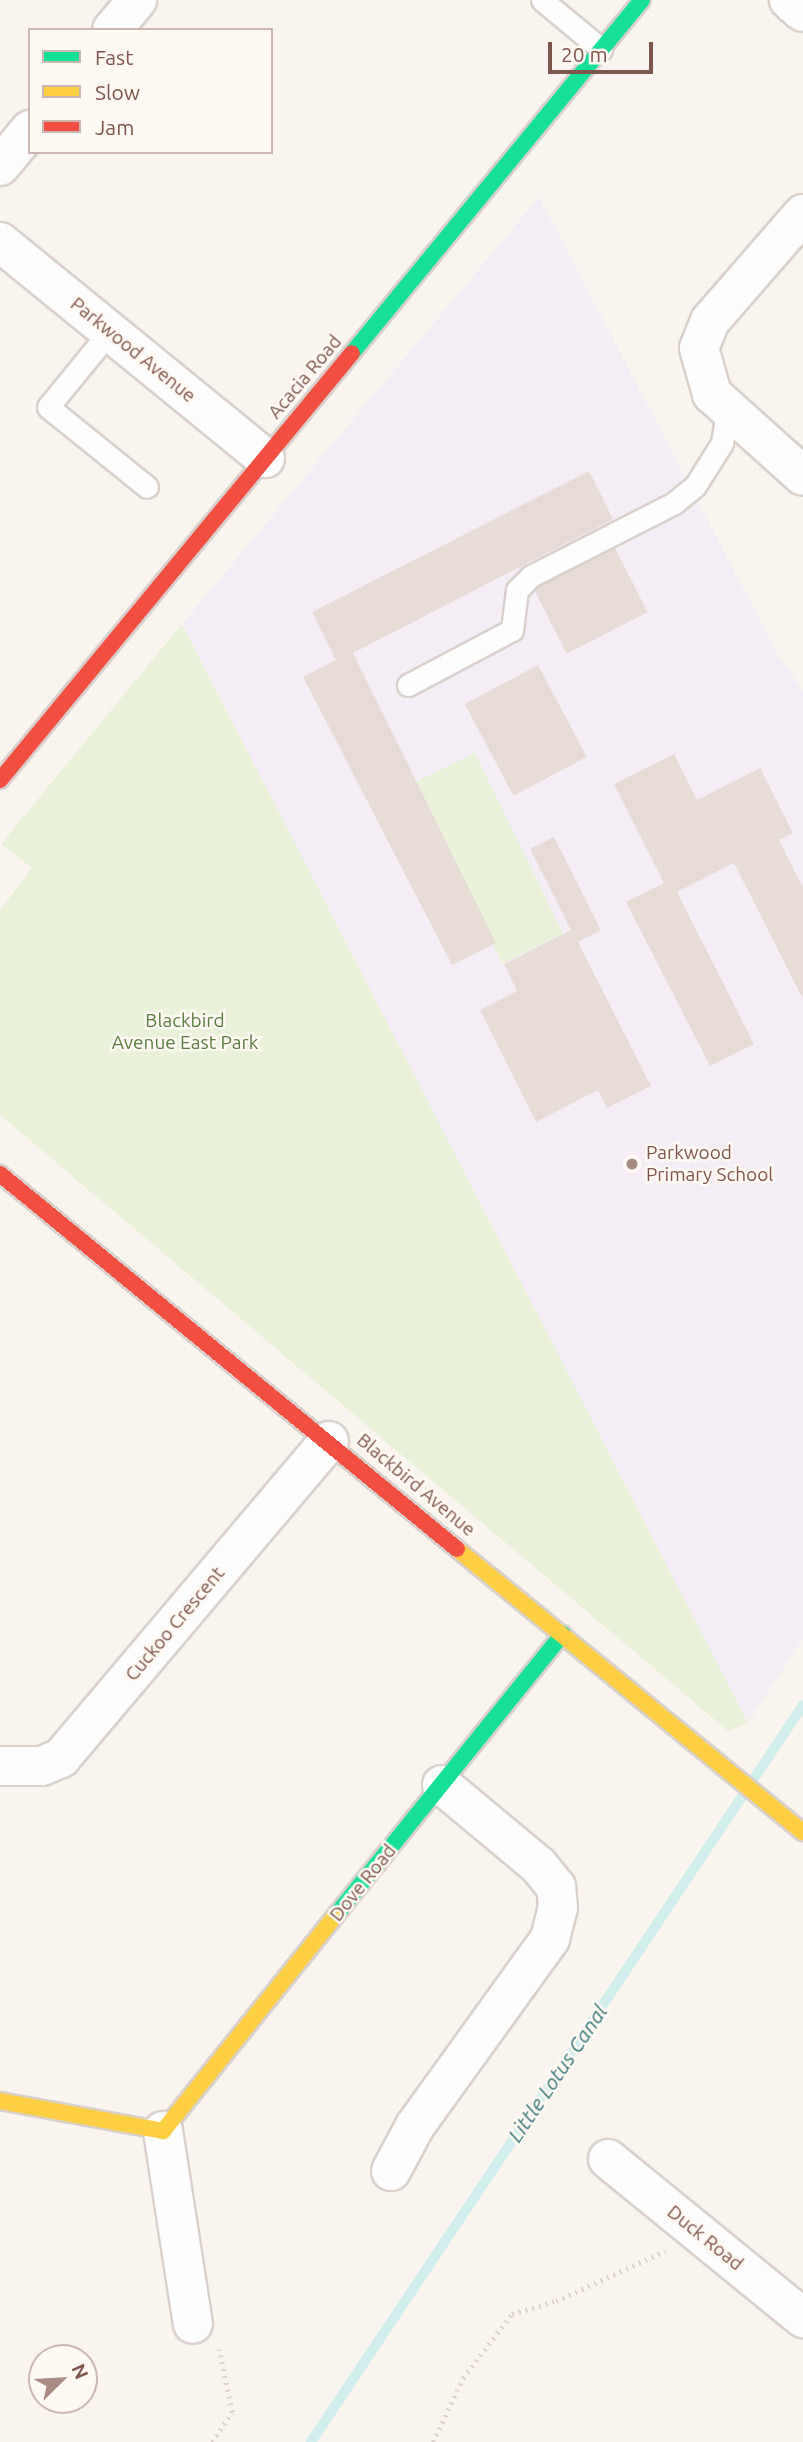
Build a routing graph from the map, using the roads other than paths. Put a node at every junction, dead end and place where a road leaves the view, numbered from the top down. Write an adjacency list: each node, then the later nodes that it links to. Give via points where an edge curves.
1 (136, 0): 6 (street)
2 (542, 0): 7 (lane)
3 (642, 0): 7 (street, Acacia Road)
4 (789, 0): 5 (street)
5 (803, 12)
6 (114, 28)
7 (601, 50): 14 (street, Acacia Road)
8 (28, 132): 9 (street)
9 (0, 166)
10 (803, 214): 13 (street, via 704,333 699,348 705,379)
11 (0, 242): 12 (street, Parkwood Avenue)
12 (110, 331): 14 (street, Parkwood Avenue); 16 (lane, via 48,407)
13 (727, 412): 15 (street); 17 (lane, via 722,443 695,486 674,503 531,576 517,590 516,622 505,637)
14 (265, 458): 18 (street, Acacia Road)
15 (803, 476)
16 (147, 487)
17 (408, 685)
18 (0, 780)
19 (0, 1174): 20 (street, Blackbird Avenue)
20 (330, 1441): 21 (street, Blackbird Avenue); 22 (street, Cuckoo Crescent, via 61,1758 42,1766)
21 (563, 1634): 23 (street, Dove Road); 24 (street, Blackbird Avenue)
22 (0, 1766)
23 (442, 1785): 26 (street, Dove Road); 28 (street, via 538,1865 556,1886 558,1908 544,1949 415,2126)
24 (803, 1832)
25 (0, 2101): 26 (street)
26 (163, 2131): 30 (street)
27 (608, 2159): 29 (street, Duck Road)
28 (391, 2171)
29 (803, 2318)
30 (193, 2324)

